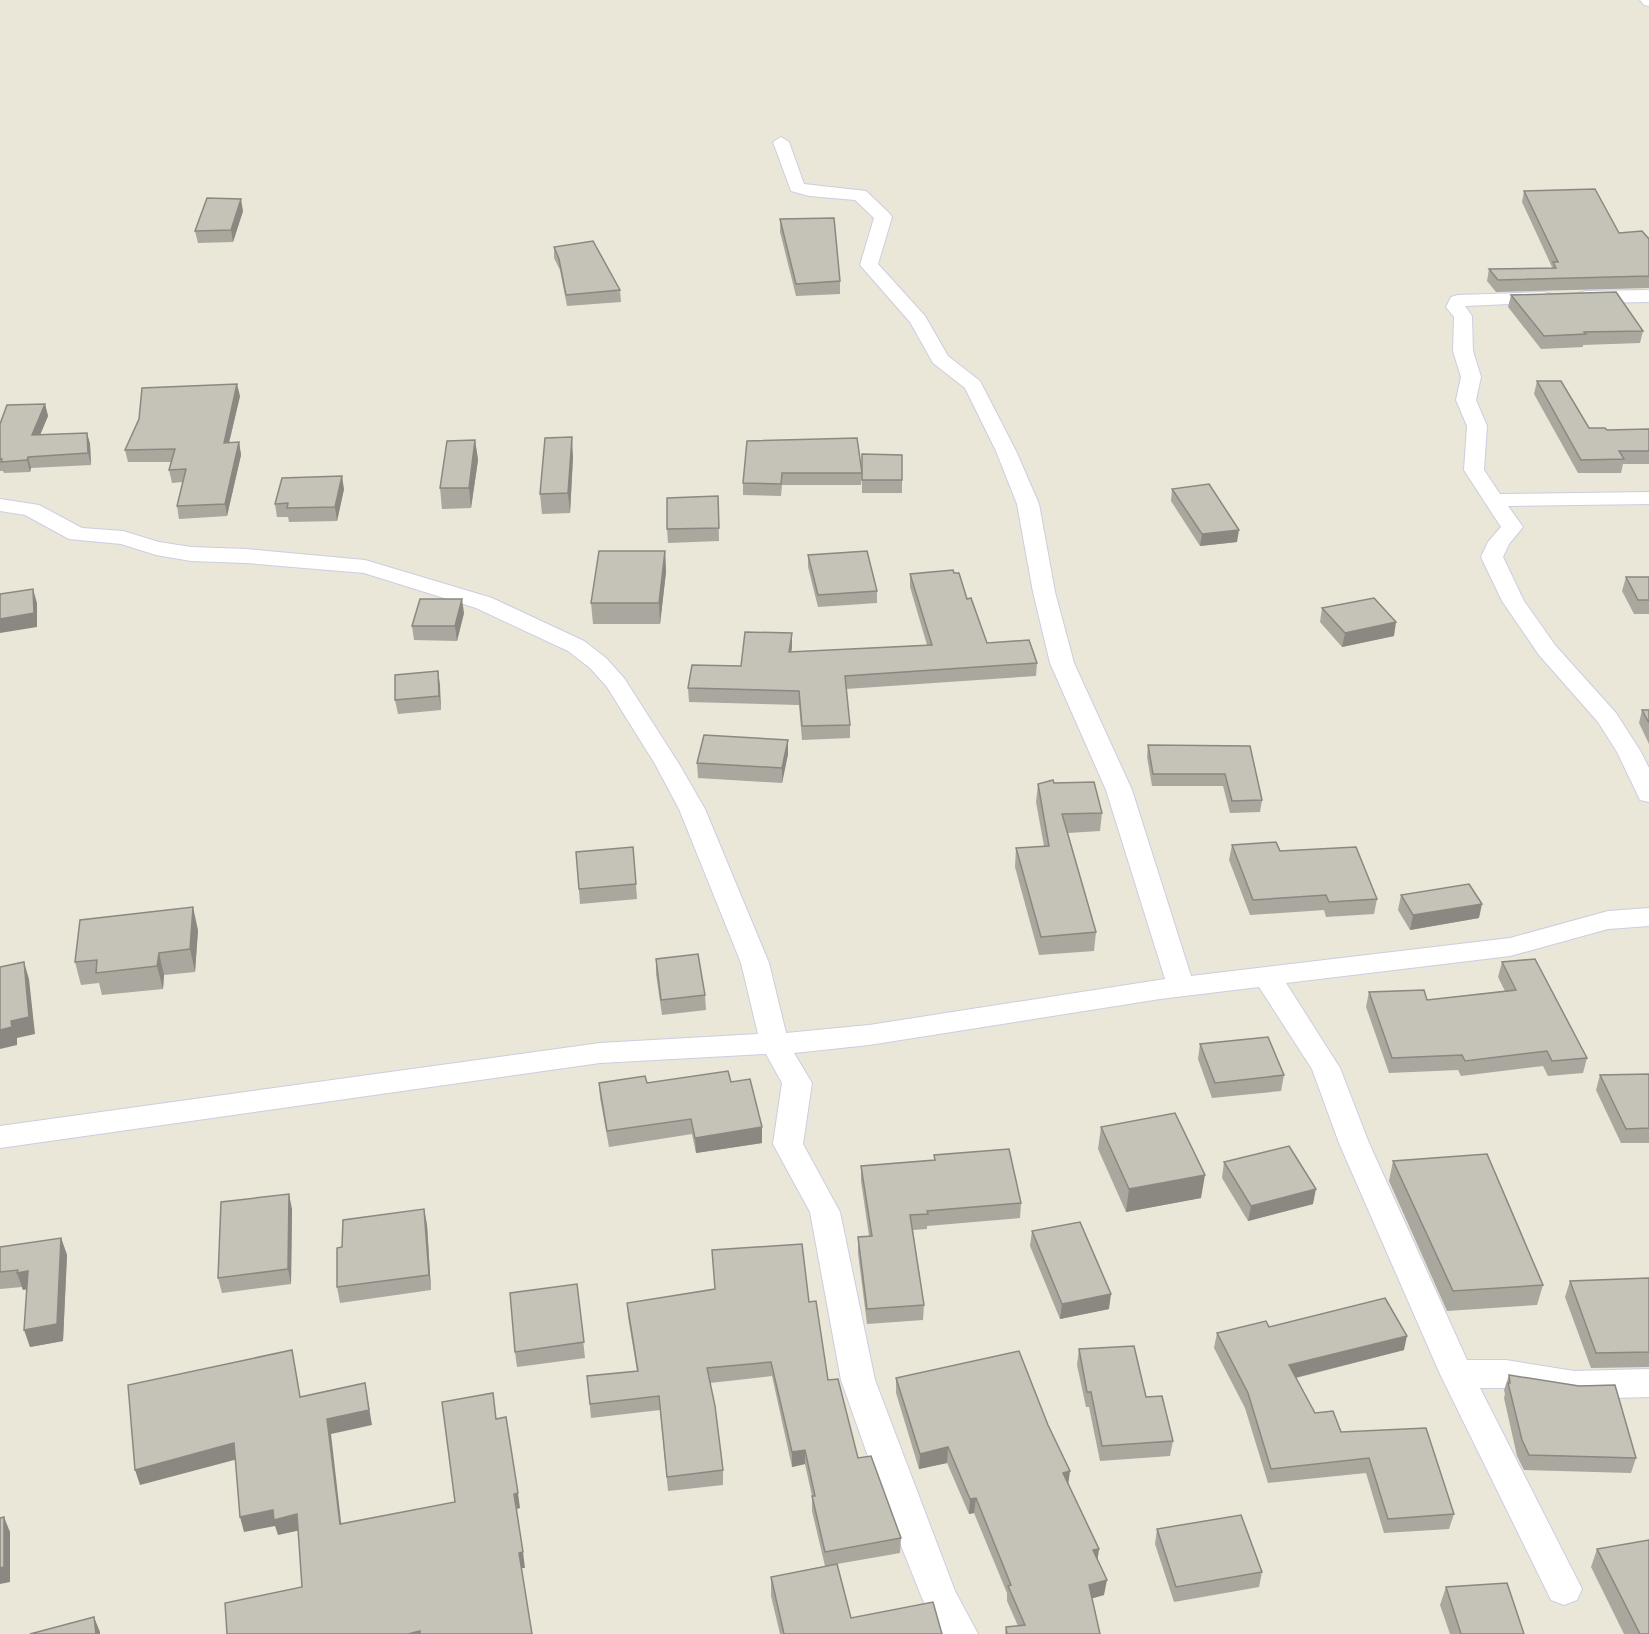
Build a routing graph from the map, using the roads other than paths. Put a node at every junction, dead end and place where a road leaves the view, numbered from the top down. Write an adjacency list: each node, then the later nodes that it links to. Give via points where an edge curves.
1 (781, 142): 9 (street, via 797,187 860,195 883,218 869,265 918,320 940,359 973,385 1006,451 1028,504 1062,663 1119,790)
2 (1649, 297): 4 (street, via 1458,301 1455,307 1462,316 1463,351 1471,377 1466,400 1478,426 1474,470)
3 (1649, 498): 4 (street)
4 (1492, 500): 6 (street, via 1512,526 1492,557 1513,601 1547,650 1607,718)
5 (0, 505): 10 (street, via 31,510 77,534 123,538 191,554 365,567 484,603 576,646 616,683 692,809 755,963)
6 (1649, 794)
7 (1649, 917): 8 (street, via 1608,920 1510,948)
8 (1268, 978): 9 (street); 12 (street, via 1326,1068 1354,1143)
9 (1181, 987): 10 (street, via 881,1034)
10 (774, 1044): 11 (street, via 600,1053); 15 (street, via 797,1083 788,1144 825,1212 858,1380 940,1598)
11 (0, 1137)
12 (1457, 1374): 13 (street, via 1506,1374 1574,1385); 14 (street)
13 (1649, 1383)
14 (1564, 1589)
15 (960, 1634)

